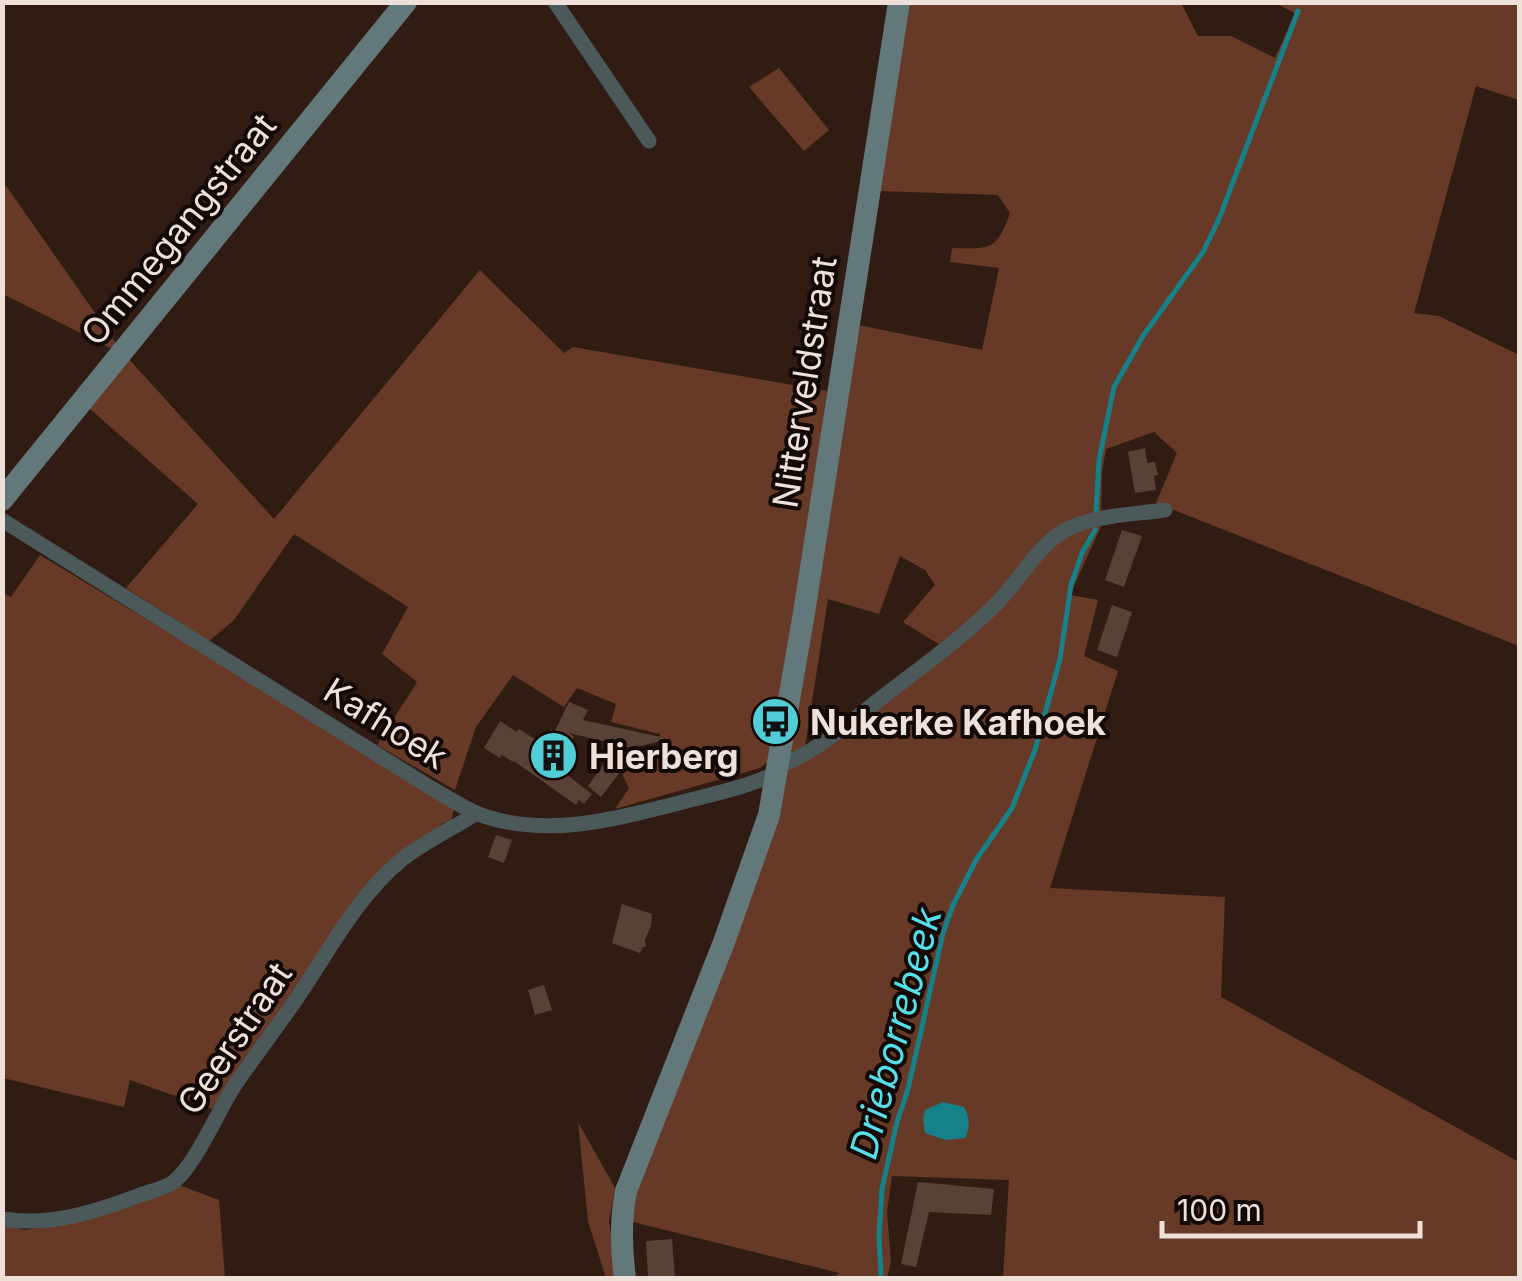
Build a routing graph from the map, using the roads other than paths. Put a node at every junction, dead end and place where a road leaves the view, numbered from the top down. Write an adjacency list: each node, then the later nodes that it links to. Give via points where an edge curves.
1 (406, 2): 5 (main road, Ommegangstraat)
2 (555, 2): 4 (street)
3 (899, 2): 8 (main road, Nitterveldstraat)
4 (649, 141)
5 (2, 500)
6 (1165, 510): 8 (street, Kafhoek, via 1099,519 1056,536 958,638 842,728)
7 (2, 520): 9 (street, Kafhoek)
8 (776, 769): 9 (street, Kafhoek, via 746,785 610,820 542,826); 11 (main road, Nitterveldstraat, via 755,860 626,1191)
9 (478, 813): 10 (street, Geerstraat, via 420,846 374,886 171,1184 64,1219)
10 (2, 1219)
11 (625, 1278)

